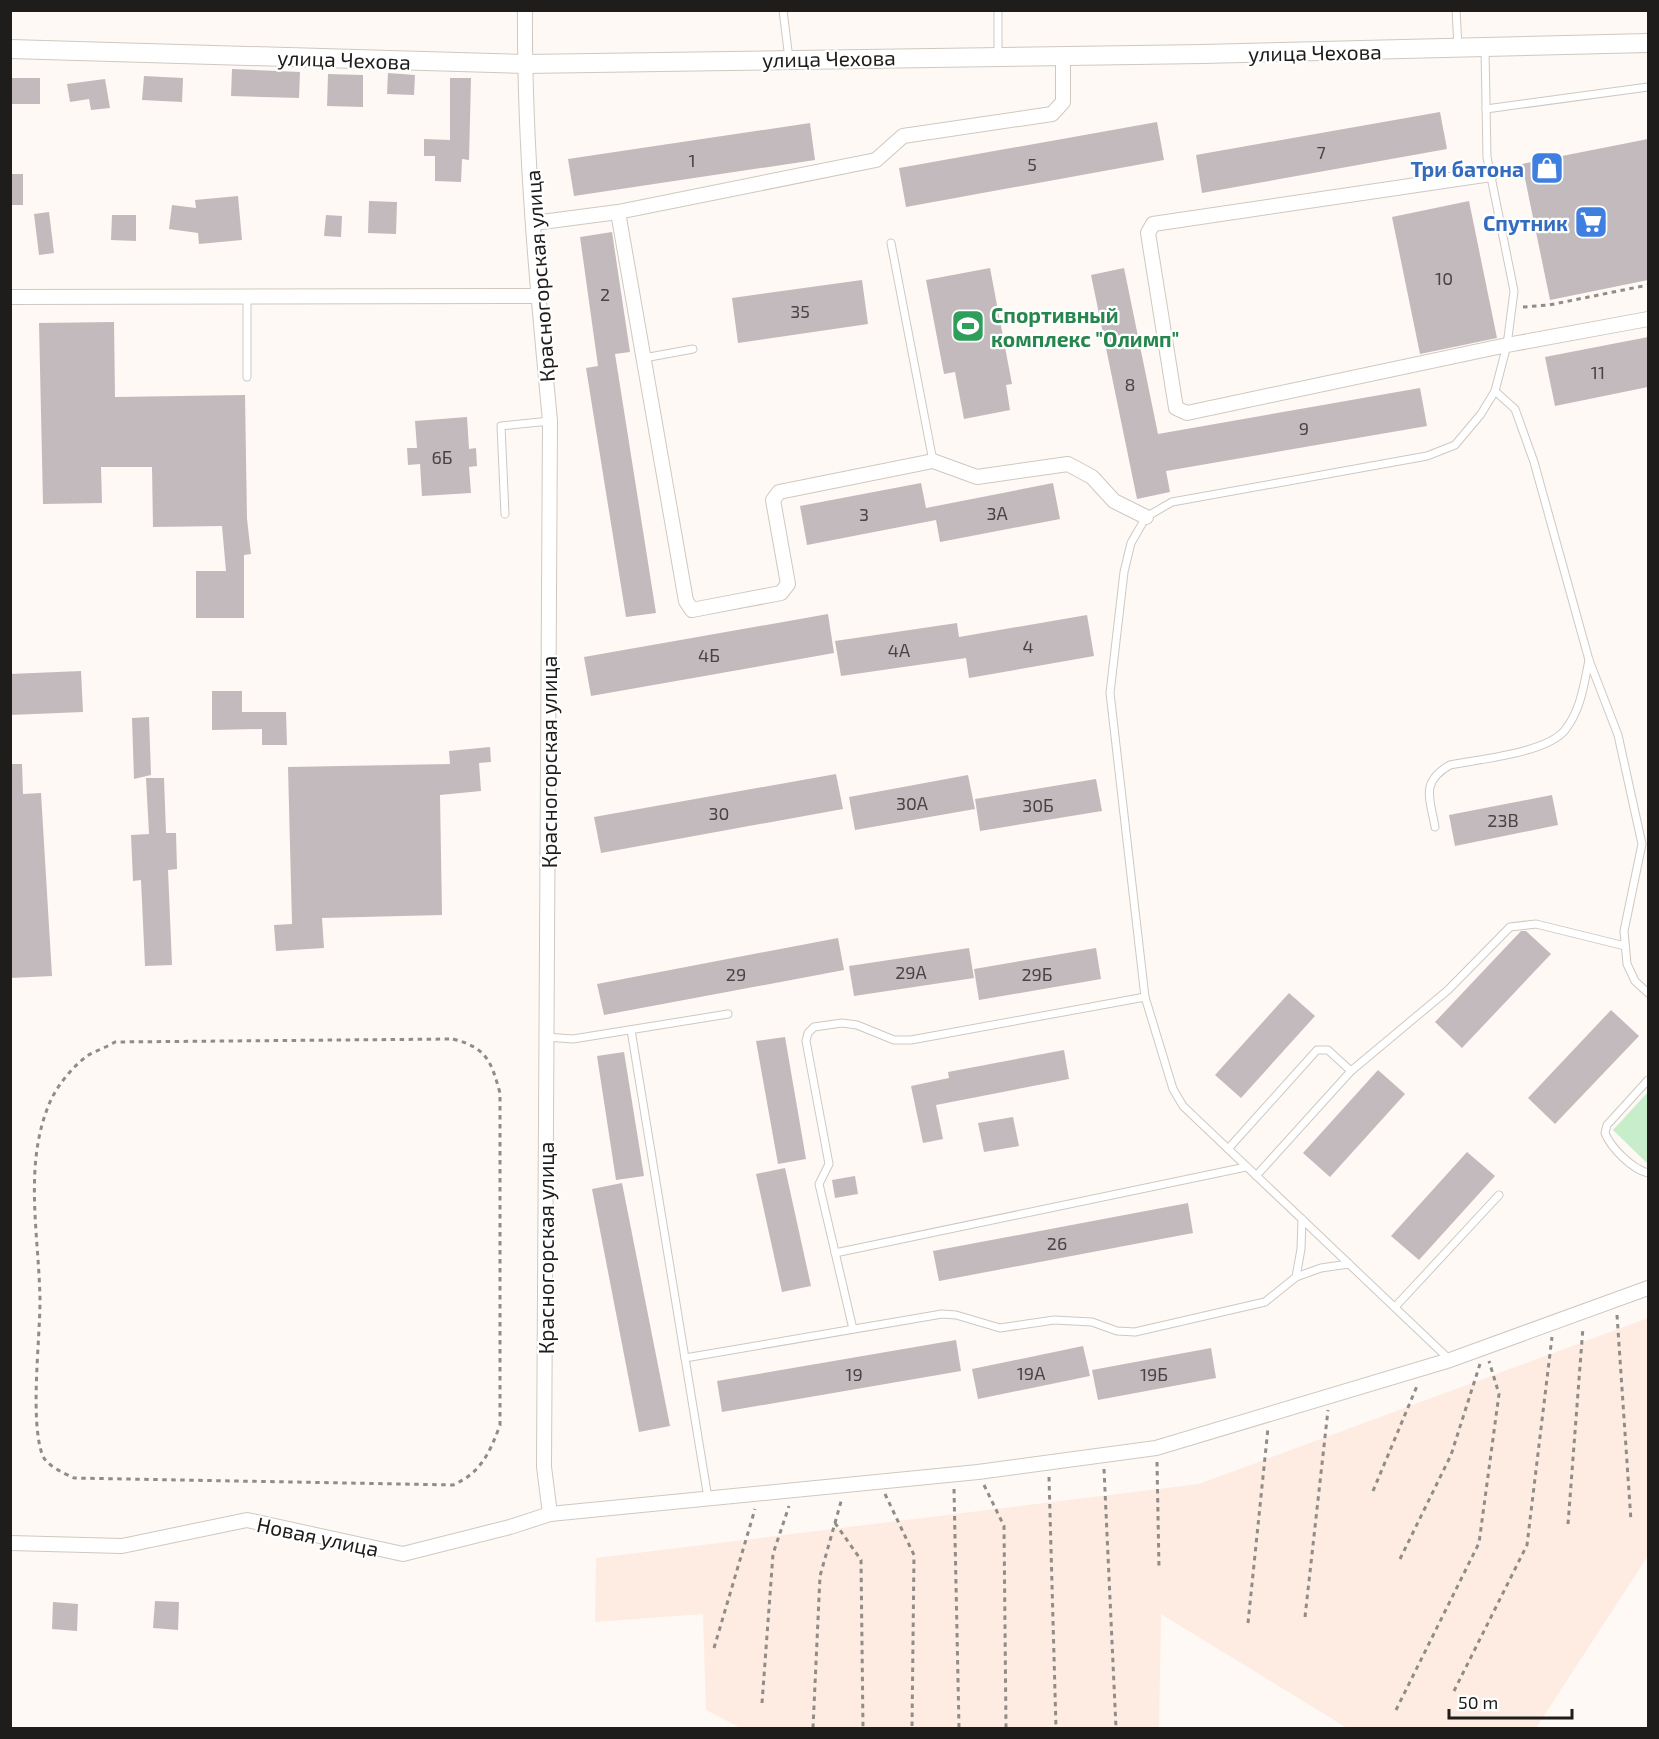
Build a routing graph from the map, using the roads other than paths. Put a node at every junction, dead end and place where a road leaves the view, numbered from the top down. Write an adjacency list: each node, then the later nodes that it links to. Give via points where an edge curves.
1 (525, 10): 12 (street, Красногорская улица)
2 (783, 10): 10 (lane)
3 (998, 10): 11 (lane)
4 (1456, 10): 7 (lane)
5 (1648, 43): 8 (street, улица Чехова)
6 (10, 49): 12 (street, улица Чехова)
7 (1459, 49): 8 (street, улица Чехова); 9 (street, улица Чехова)
8 (1485, 49): 14 (lane)
9 (1063, 56): 11 (street, улица Чехова); 16 (street, via 1063,102 1052,114 903,136 876,160)
10 (789, 58): 11 (street, улица Чехова); 12 (street, улица Чехова)
11 (998, 58)
12 (524, 64): 17 (street, Красногорская улица)
13 (1648, 87): 14 (lane)
14 (1486, 109): 15 (lane)
15 (1491, 174): 23 (lane, via 1514,291); 23 (street, via 1153,224 1148,233 1176,408 1186,413)
16 (618, 212): 17 (street); 25 (street)
17 (534, 222): 19 (street, Красногорская улица)
18 (891, 243): 29 (lane)
19 (538, 296): 21 (street); 28 (street, Красногорская улица)
20 (10, 297): 21 (street)
21 (247, 297): 26 (lane)
22 (1648, 320): 23 (street)
23 (1507, 345): 27 (lane)
24 (693, 349): 25 (lane)
25 (644, 358): 29 (street, via 686,601 692,610 781,593 788,584 773,500 779,492)
26 (248, 377)
27 (1495, 391): 31 (lane, via 1455,445 1427,456 1172,502); 32 (lane, via 1515,409 1534,462)
28 (550, 421): 30 (lane, via 501,426); 39 (street, Красногорская улица)
29 (933, 462): 31 (street, via 977,477 1068,464 1092,477 1114,501)
30 (505, 513)
31 (1146, 517): 36 (lane, via 1131,543 1124,572 1110,693)
32 (1589, 660): 33 (lane, via 1579,705 1564,731 1545,745 1450,765 1438,772 1428,791); 34 (lane, via 1618,735 1642,844 1624,931)
33 (1435, 827)
34 (1625, 946): 35 (lane, via 1629,973); 40 (lane, via 1536,924 1510,927 1448,990)
35 (1648, 993)
36 (1145, 997): 42 (lane, via 1173,1089 1183,1106); 48 (lane, via 911,1041 894,1040 849,1023 814,1028 806,1041 829,1164 819,1184)
37 (728, 1014): 38 (lane)
38 (631, 1030): 39 (lane, via 573,1039); 54 (lane)
39 (546, 1037): 57 (street, Красногорская улица, via 544,1467)
40 (1351, 1071): 42 (lane, via 1328,1050 1317,1050); 45 (lane)
41 (1648, 1080): 44 (lane, via 1607,1125 1605,1133 1616,1149 1640,1171)
42 (1228, 1149): 43 (lane)
43 (1246, 1167): 45 (lane); 48 (lane)
44 (1648, 1173)
45 (1256, 1176): 47 (lane)
46 (1499, 1195): 52 (lane)
47 (1302, 1219): 49 (lane); 50 (lane)
48 (835, 1253): 53 (lane)
49 (1349, 1264): 50 (lane); 52 (lane)
50 (1296, 1277): 53 (lane, via 1265,1302 1135,1332 1125,1333 1092,1322 1054,1320 1000,1328 949,1313)
51 (1648, 1288): 55 (street, Новая улица)
52 (1395, 1307): 55 (lane)
53 (853, 1329): 54 (lane)
54 (685, 1358): 56 (lane)
55 (1450, 1360): 56 (street, Новая улица, via 1156,1448 953,1475)
56 (708, 1498): 57 (street, Новая улица)
57 (550, 1514): 58 (street, Новая улица, via 403,1554 247,1520 122,1546)
58 (10, 1543)

